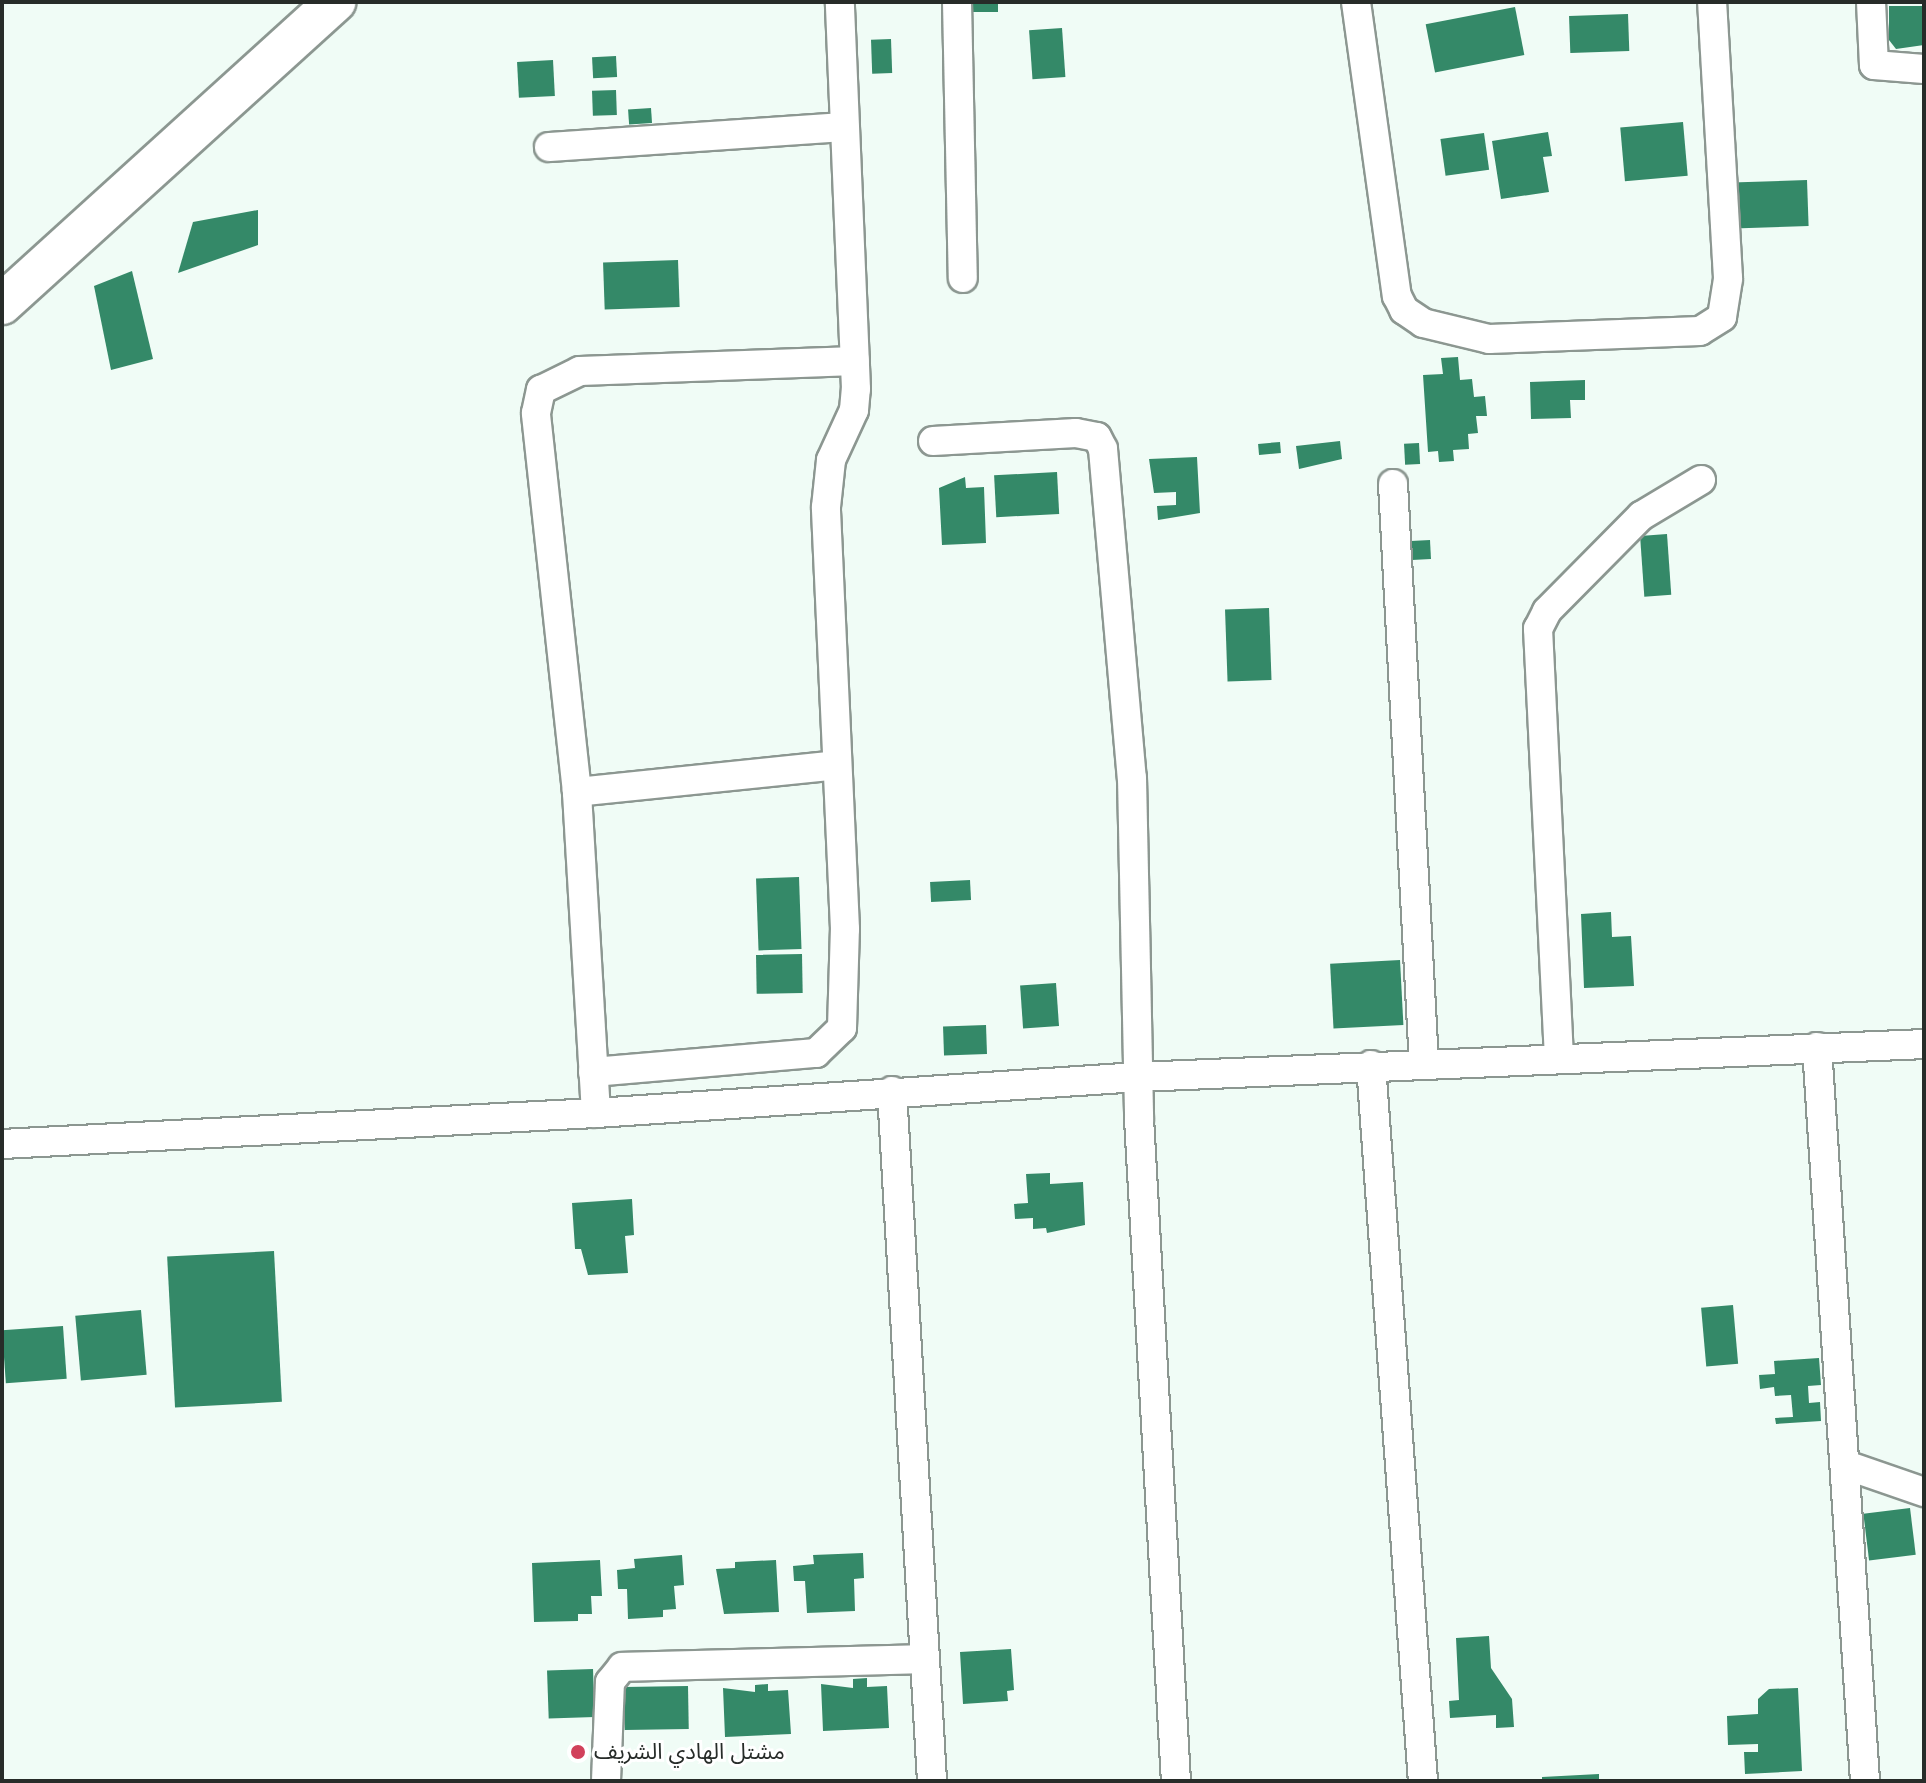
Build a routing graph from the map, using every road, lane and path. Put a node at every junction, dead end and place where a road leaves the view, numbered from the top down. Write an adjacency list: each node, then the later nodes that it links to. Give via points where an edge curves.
1 (335, 2): 11 (main road)
2 (840, 2): 8 (street)
3 (957, 2): 10 (street)
4 (1356, 2): 5 (street, via 1397,296 1404,310 1423,323 1489,339 1700,331 1722,317 1728,278)
5 (1712, 2)
6 (1871, 2): 7 (street, via 1874,65)
7 (1924, 69)
8 (844, 127): 9 (street); 12 (street)
9 (549, 147)
10 (963, 278)
11 (2, 304)
12 (855, 361): 16 (street, via 854,410 831,460 826,507); 17 (street, via 580,371 541,390 536,413)
13 (933, 441): 24 (street, via 1076,433 1093,435 1101,443 1132,778)
14 (1701, 480): 20 (street, via 1641,516 1547,611 1538,629)
15 (1393, 484): 21 (street)
16 (837, 765): 17 (street); 23 (street, via 845,943 842,1028 828,1046 816,1053)
17 (577, 792): 23 (street)
18 (1924, 1044): 19 (street)
19 (1817, 1047): 20 (street); 28 (street)
20 (1559, 1058): 21 (street)
21 (1424, 1063): 22 (street)
22 (1371, 1065): 24 (street); 34 (street)
23 (593, 1072): 26 (street)
24 (1138, 1077): 25 (street); 33 (street)
25 (892, 1091): 26 (street); 30 (street)
26 (596, 1113): 27 (street)
27 (2, 1144)
28 (1846, 1465): 29 (street); 35 (street)
29 (1924, 1492)
30 (924, 1659): 31 (street, via 622,1667 610,1682); 32 (street)
31 (606, 1781)
32 (932, 1781)
33 (1176, 1781)
34 (1423, 1781)
35 (1865, 1781)

